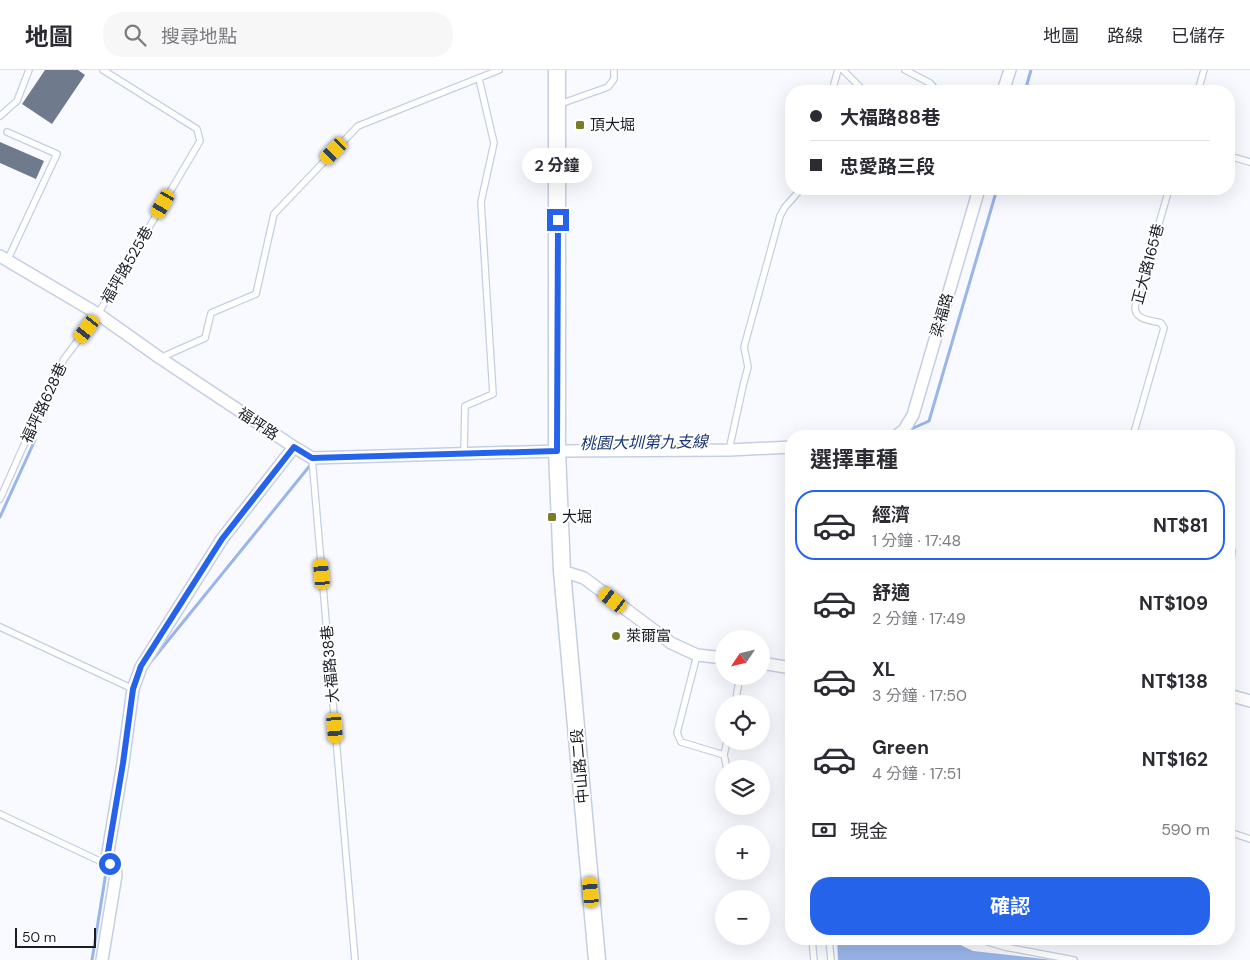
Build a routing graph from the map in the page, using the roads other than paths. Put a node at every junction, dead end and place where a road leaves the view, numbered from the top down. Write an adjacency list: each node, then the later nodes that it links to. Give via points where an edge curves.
1 (29, 70): 18 (lane, via 17,100)
2 (104, 70): 26 (lane, 福坪路525巷, via 197,130 200,141)
3 (499, 70): 11 (lane)
4 (558, 70): 17 (main road, 中山路二段)
5 (614, 70): 17 (lane, via 614,79 608,87)
6 (838, 70): 12 (lane)
7 (843, 70): 13 (lane)
8 (905, 70): 14 (lane)
9 (1010, 70): 15 (street)
10 (1204, 70): 16 (lane)
11 (479, 79): 27 (lane, via 358,126 274,214 256,294 211,313 205,338); 33 (lane, via 494,144 481,202 493,394 465,406)
12 (834, 85)
13 (858, 85)
14 (932, 85)
15 (1005, 85)
16 (1200, 85)
17 (558, 105): 34 (main road, 中山路二段)
18 (0, 116)
19 (7, 132): 25 (lane, via 57,154)
20 (1235, 158): 21 (lane)
21 (1250, 162)
22 (796, 195): 32 (lane, via 785,207 777,225 744,347 748,367)
23 (977, 195): 28 (street, 梁福路, via 913,414)
24 (1167, 195): 29 (lane, 正大路165巷, via 1135,307 1138,317 1161,323 1164,328)
25 (4, 258): 26 (street, 福坪路)
26 (98, 314): 27 (street, 福坪路); 36 (lane, 福坪路628巷, via 64,359)
27 (160, 358): 30 (street, 福坪路)
28 (904, 430)
29 (1135, 430)
30 (294, 447): 35 (street, 福坪路); 43 (street, via 222,539 141,666)
31 (785, 447): 32 (street)
32 (729, 450): 34 (street)
33 (464, 453): 34 (street); 35 (street)
34 (557, 454): 37 (main road, 中山路二段)
35 (312, 458): 57 (lane, 大福路38巷)
36 (0, 499)
37 (562, 572): 39 (street, via 584,578 671,643); 58 (main road, 中山路二段)
38 (0, 627): 43 (lane)
39 (697, 655): 40 (street); 47 (lane, via 677,733 681,742)
40 (715, 657)
41 (770, 664): 42 (street)
42 (785, 667)
43 (133, 689): 52 (street)
44 (1235, 697): 45 (street)
45 (1250, 701)
46 (725, 750): 47 (lane)
47 (724, 756): 48 (lane)
48 (725, 760)
49 (0, 814): 52 (lane)
50 (1235, 834): 51 (lane)
51 (1250, 839)
52 (106, 864): 56 (street, via 115,867 116,875)
53 (813, 945): 59 (lane)
54 (830, 945): 60 (lane)
55 (998, 945): 61 (lane)
56 (102, 960)
57 (355, 960)
58 (596, 960)
59 (814, 960)
60 (831, 960)
61 (1074, 960)

